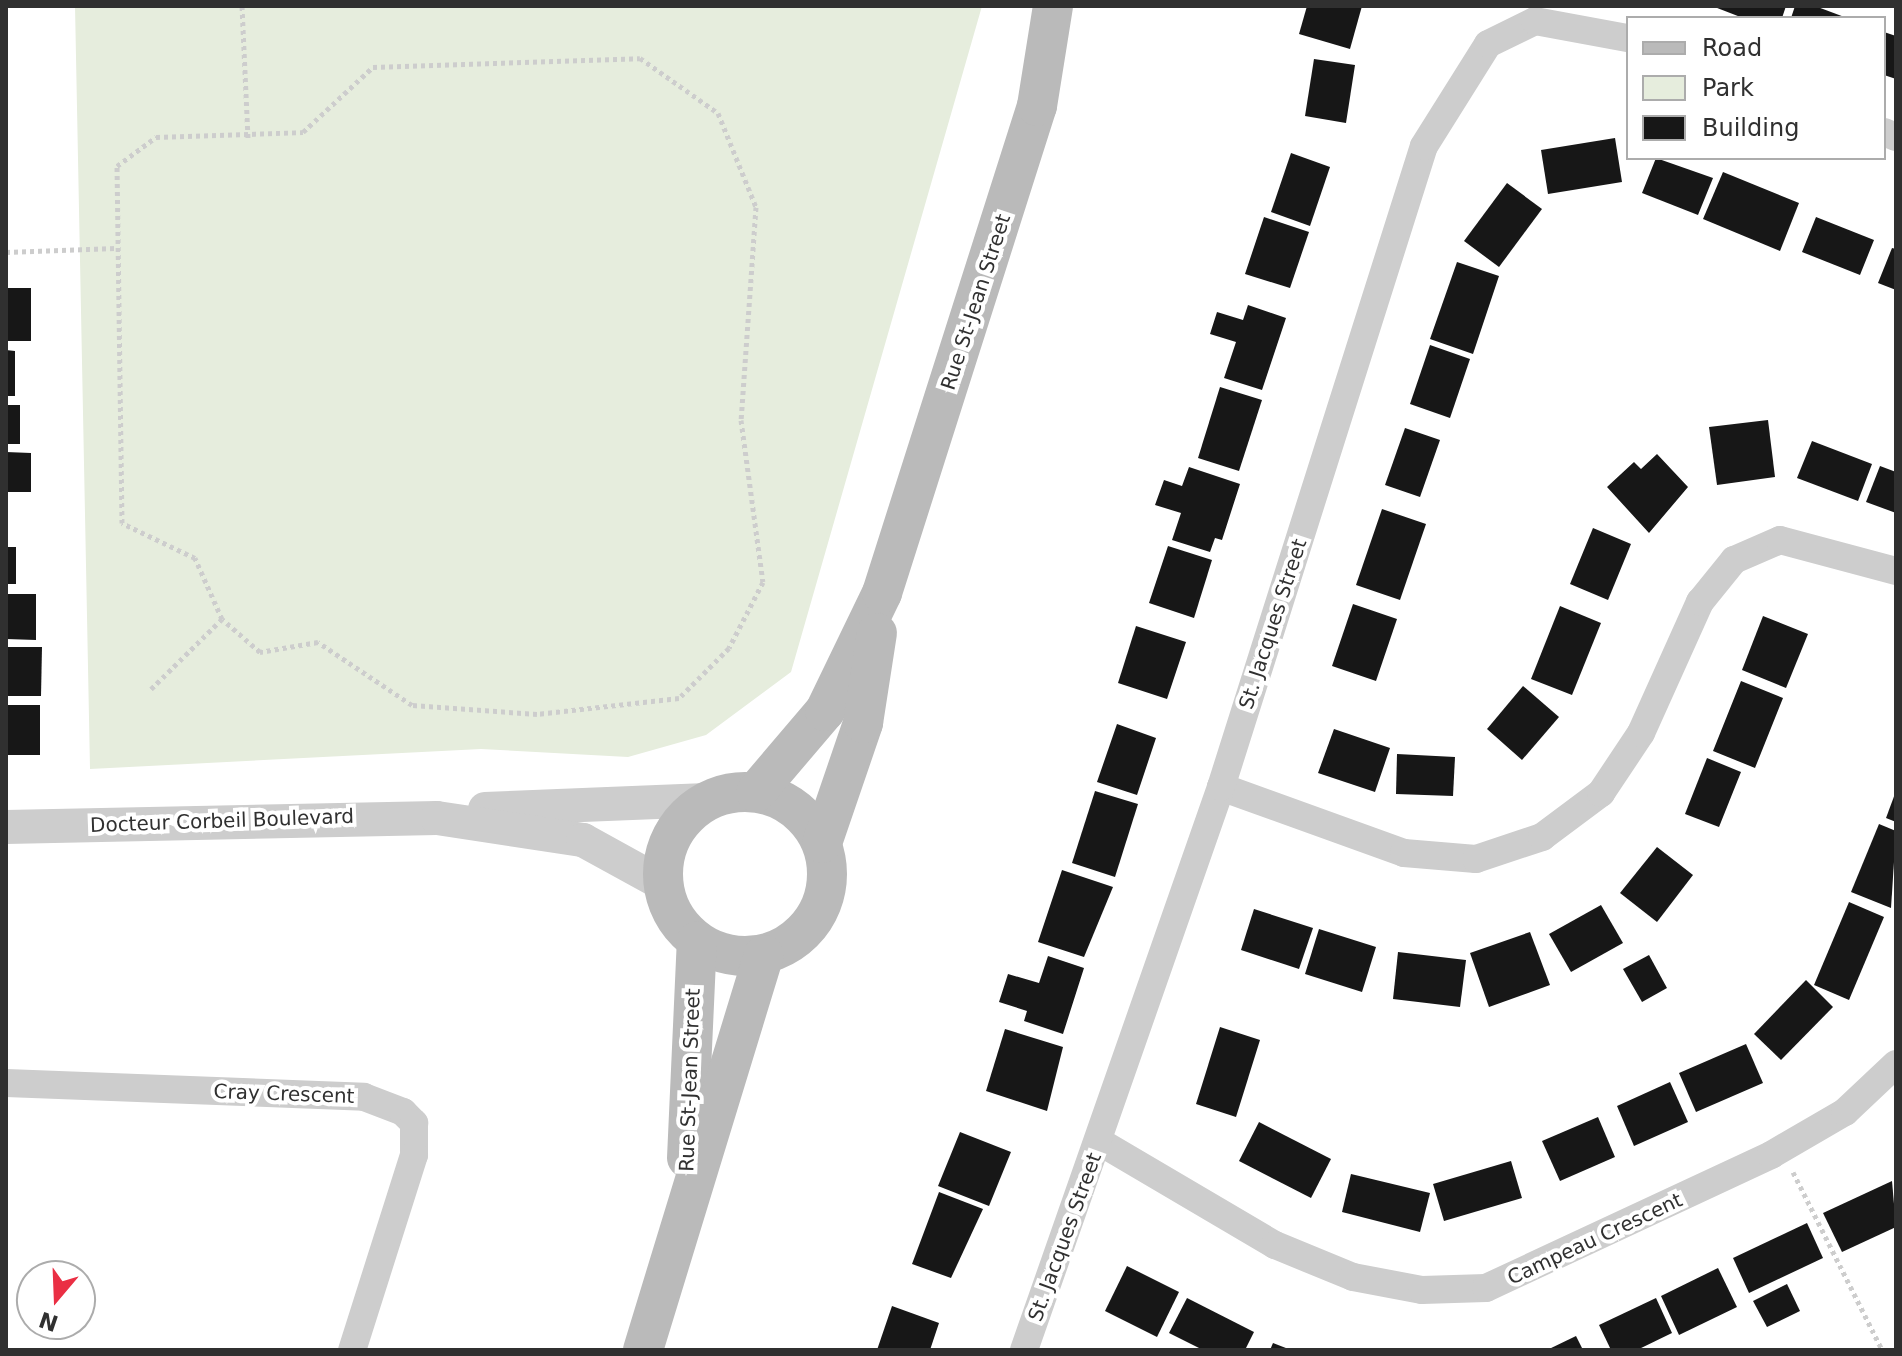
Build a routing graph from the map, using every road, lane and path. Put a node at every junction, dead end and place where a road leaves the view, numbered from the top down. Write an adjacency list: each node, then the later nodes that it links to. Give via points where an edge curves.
1 (242, 6): 4 (path)
2 (1053, 6): 8 (main road, Rue St-Jean Street, via 1029,136)
3 (1626, 38): 11 (street, St. Jacques Street, via 1535,21 1488,44 1424,146)
4 (248, 138): 5 (path, via 156,137 117,166); 9 (path, via 303,132 373,67 470,60 640,58 718,113 756,207 741,420 763,582 729,648 679,698 537,714 412,705 318,642 260,652)
5 (116, 248): 6 (path); 9 (path, via 122,523 195,558)
6 (6, 252)
7 (1896, 571): 11 (street, via 1780,540 1734,560 1700,602 1641,733 1601,793 1542,837 1476,859 1404,853)
8 (882, 593): 12 (main road, Rue St-Jean Street, via 825,711); 16 (main road, Rue St-Jean Street, via 863,723)
9 (222, 619): 10 (path)
10 (151, 689)
11 (1221, 787): 22 (street, St. Jacques Street)
12 (756, 792): 13 (main road); 16 (main road, via 807,818)
13 (707, 800): 14 (street, Docteur Corbeil Boulevard, via 507,805); 17 (main road, via 672,835)
14 (437, 818): 15 (street, Docteur Corbeil Boulevard); 17 (street, Docteur Corbeil Boulevard, via 583,840)
15 (6, 827)
16 (822, 843): 19 (main road, Rue St-Jean Street, via 825,899 801,934)
17 (663, 884): 18 (main road, via 669,906)
18 (697, 941): 19 (main road, via 740,957); 24 (main road, Rue St-Jean Street)
19 (764, 955): 24 (main road, Rue St-Jean Street)
20 (1896, 1064): 23 (street, Campeau Crescent, via 1845,1112)
21 (6, 1083): 25 (street, Cray Crescent, via 364,1097 403,1112 414,1123 414,1155)
22 (1100, 1142): 23 (street, Campeau Crescent, via 1275,1245 1353,1277 1422,1290 1486,1288 1554,1262); 27 (street, St. Jacques Street)
23 (1782, 1149): 28 (path)
24 (685, 1218): 26 (main road, Rue St-Jean Street)
25 (352, 1350)
26 (643, 1350)
27 (1024, 1350)
28 (1882, 1350)

